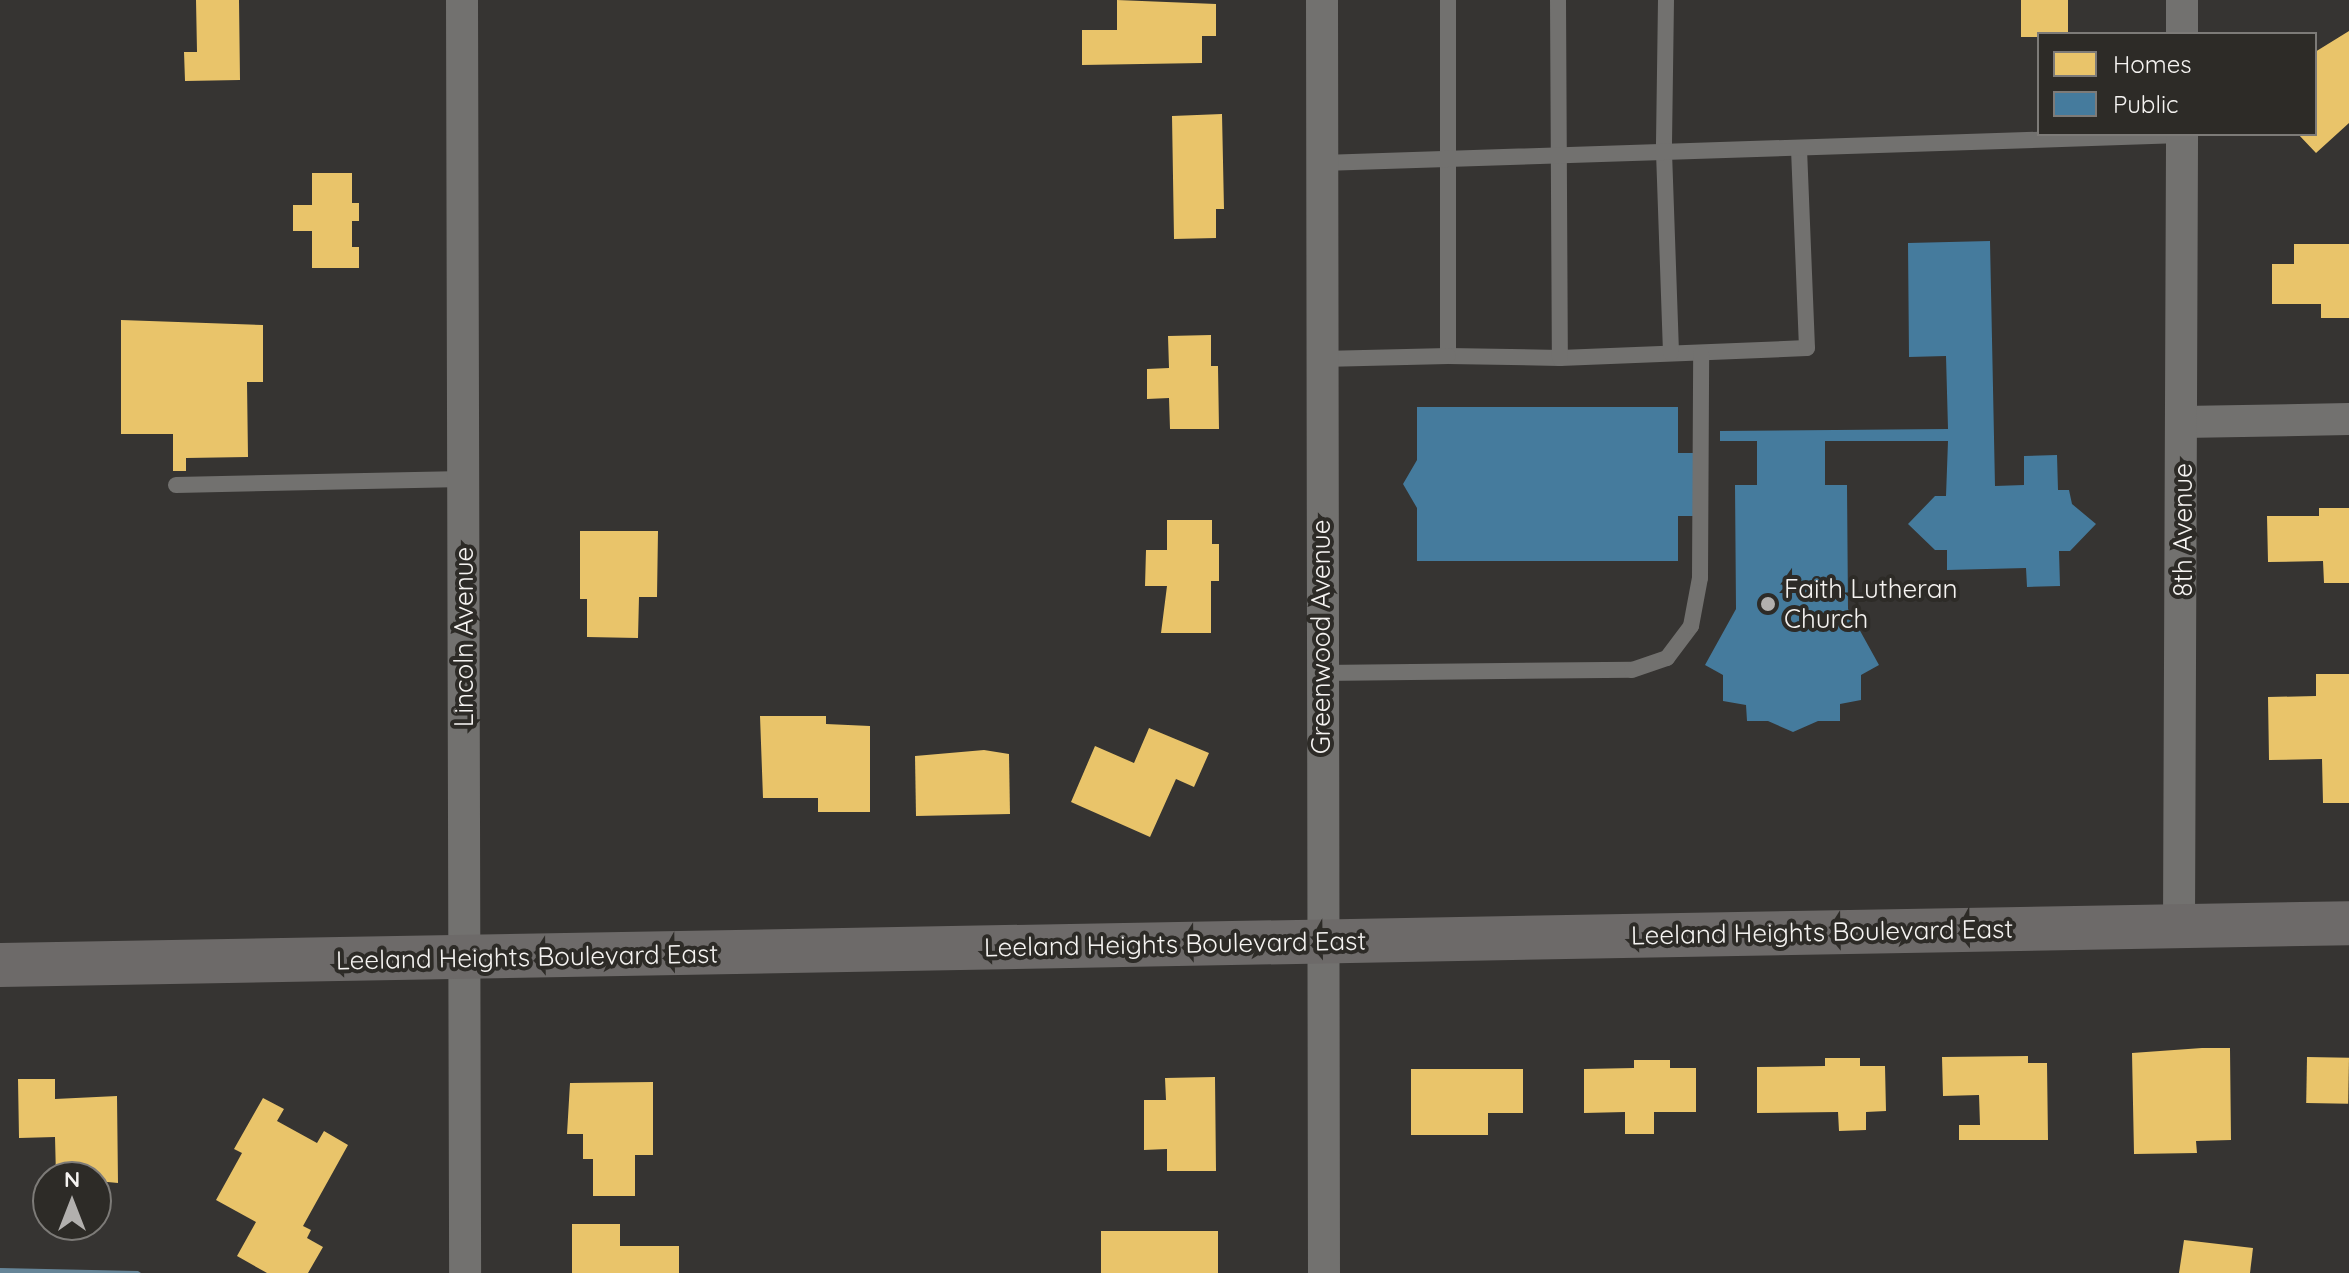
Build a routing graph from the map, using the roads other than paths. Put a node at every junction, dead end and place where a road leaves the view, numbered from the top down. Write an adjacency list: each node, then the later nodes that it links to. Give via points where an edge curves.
1 (462, 0): 22 (street, Lincoln Avenue)
2 (1322, 0): 14 (street, Greenwood Avenue)
3 (1448, 0): 13 (lane)
4 (1558, 0): 12 (lane)
5 (1666, 0): 11 (lane)
6 (2182, 0): 7 (street)
7 (2182, 32)
8 (2153, 136): 10 (lane)
9 (2182, 136): 21 (street, 8th Avenue)
10 (1799, 148): 11 (lane); 16 (lane, via 1807,348)
11 (1664, 152): 12 (lane); 15 (lane)
12 (1558, 156): 13 (lane); 18 (lane)
13 (1445, 159): 14 (lane); 17 (lane)
14 (1322, 163): 19 (street, Greenwood Avenue)
15 (1671, 353): 16 (lane); 18 (lane)
16 (1701, 354): 24 (lane, via 1700,578 1691,626 1667,658 1632,670)
17 (1448, 356): 18 (lane); 19 (lane)
18 (1560, 358)
19 (1322, 359): 24 (street, Greenwood Avenue)
20 (2349, 419): 21 (street)
21 (2182, 422): 26 (street, 8th Avenue)
22 (464, 479): 23 (lane); 28 (street, Lincoln Avenue)
23 (176, 485)
24 (1321, 673): 27 (street, Greenwood Avenue)
25 (2349, 923): 26 (main road, Leeland Heights Boulevard East)
26 (2179, 925): 27 (main road, Leeland Heights Boulevard East)
27 (1321, 941): 28 (main road, Leeland Heights Boulevard East); 31 (street, Greenwood Avenue)
28 (463, 958): 29 (main road, Leeland Heights Boulevard East); 30 (street, Lincoln Avenue)
29 (0, 965)
30 (465, 1273)
31 (1324, 1273)

